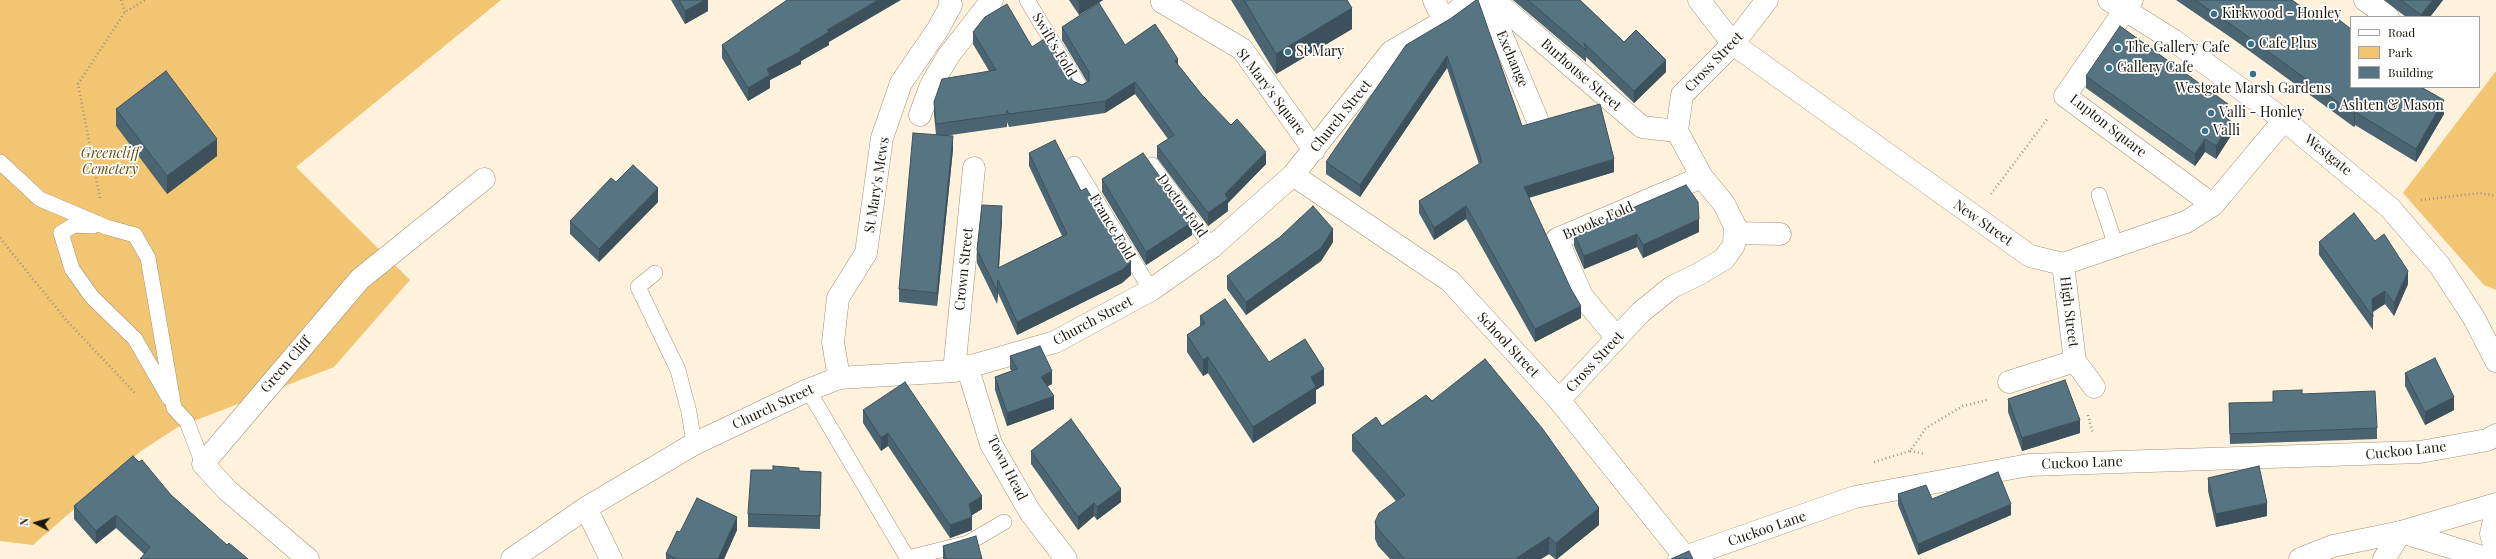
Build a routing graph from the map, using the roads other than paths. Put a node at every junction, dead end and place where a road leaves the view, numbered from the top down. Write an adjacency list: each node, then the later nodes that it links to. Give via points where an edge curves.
1 (950, 0): 43 (street, St Mary's Mews, via 938,29 901,83 882,138 866,253 838,298 833,342)
2 (992, 0): 17 (street, via 980,12 945,61 930,85)
3 (1026, 0): 16 (lane, Swift's Fold)
4 (1434, 0): 14 (street)
5 (1471, 0): 14 (street, Church Street)
6 (1487, 0): 18 (street, Exchange)
7 (1494, 0): 20 (street, Burhouse Street, via 1642,127)
8 (1698, 0): 15 (street, New Street)
9 (1767, 0): 15 (street, Cross Street)
10 (2365, 0): 13 (street)
11 (1162, 2): 21 (street, St Mary's Square, via 1242,49)
12 (2123, 3): 19 (street, Westgate); 30 (street, Lupton Square, via 2065,96)
13 (2387, 16)
14 (1444, 20): 21 (street, Church Street, via 1391,52)
15 (1733, 44): 20 (street, Cross Street, via 1682,95); 36 (street, New Street, via 2030,256)
16 (1081, 90)
17 (920, 115)
18 (1537, 119)
19 (2284, 120): 30 (street); 41 (street, Westgate, via 2390,208 2440,266 2474,318)
20 (1677, 131): 27 (street)
21 (1314, 150): 26 (street, Church Street)
22 (0, 162): 31 (lane, via 40,199)
23 (1074, 164): 38 (lane, France Fold)
24 (1152, 165): 35 (lane, Doctor Fold)
25 (974, 168): 42 (street, Crown Street)
26 (1293, 175): 35 (street, Church Street); 47 (street, School Street, via 1450,282)
27 (1702, 177): 32 (street, via 1724,204 1735,226); 39 (street, Brooke Fold, via 1557,239 1582,296)
28 (484, 179): 51 (street, Green Cliff, via 360,279)
29 (2099, 195): 34 (lane)
30 (2213, 205): 34 (street, via 2186,222)
31 (106, 227): 48 (lane, via 135,236 148,258); 48 (lane, via 74,224 61,233 72,269 92,297 135,339)
32 (1736, 234): 33 (street); 39 (street, Cross Street, via 1734,245 1724,259 1672,287 1641,312)
33 (1780, 234)
34 (2116, 246): 36 (street)
35 (1212, 247): 38 (street, Church Street)
36 (2063, 264): 40 (street, High Street)
37 (655, 273): 50 (lane, via 638,287 678,370)
38 (1151, 290): 42 (street, Church Street, via 1055,342)
39 (1617, 338): 47 (street, Cross Street)
40 (2075, 361): 44 (street, High Street); 45 (street, High Street)
41 (2496, 361)
42 (960, 369): 43 (street, Church Street); 63 (street, Town Head, via 991,444 1030,512)
43 (839, 378): 46 (street, Church Street)
44 (2009, 382)
45 (2094, 387)
46 (808, 390): 50 (street, Church Street); 58 (lane)
47 (1559, 400): 59 (street, School Street)
48 (174, 408): 51 (lane, via 187,422)
49 (2496, 435): 59 (street, Cuckoo Lane, via 2487,440 2420,452 2029,465 1855,497)
50 (694, 444): 53 (street, Church Street)
51 (203, 464): 60 (street, via 227,490)
52 (2496, 504): 56 (street)
53 (586, 508): 61 (street); 62 (street)
54 (2496, 511): 57 (street, via 2491,534)
55 (1004, 522): 58 (lane, via 968,543)
56 (2401, 532): 64 (street, via 2333,546); 65 (street); 66 (street)
57 (2496, 552)
58 (908, 558)
59 (1682, 558)
60 (308, 559)
61 (512, 559)
62 (611, 559)
63 (1066, 559)
64 (2300, 559)
65 (2384, 559)
66 (2489, 559)

